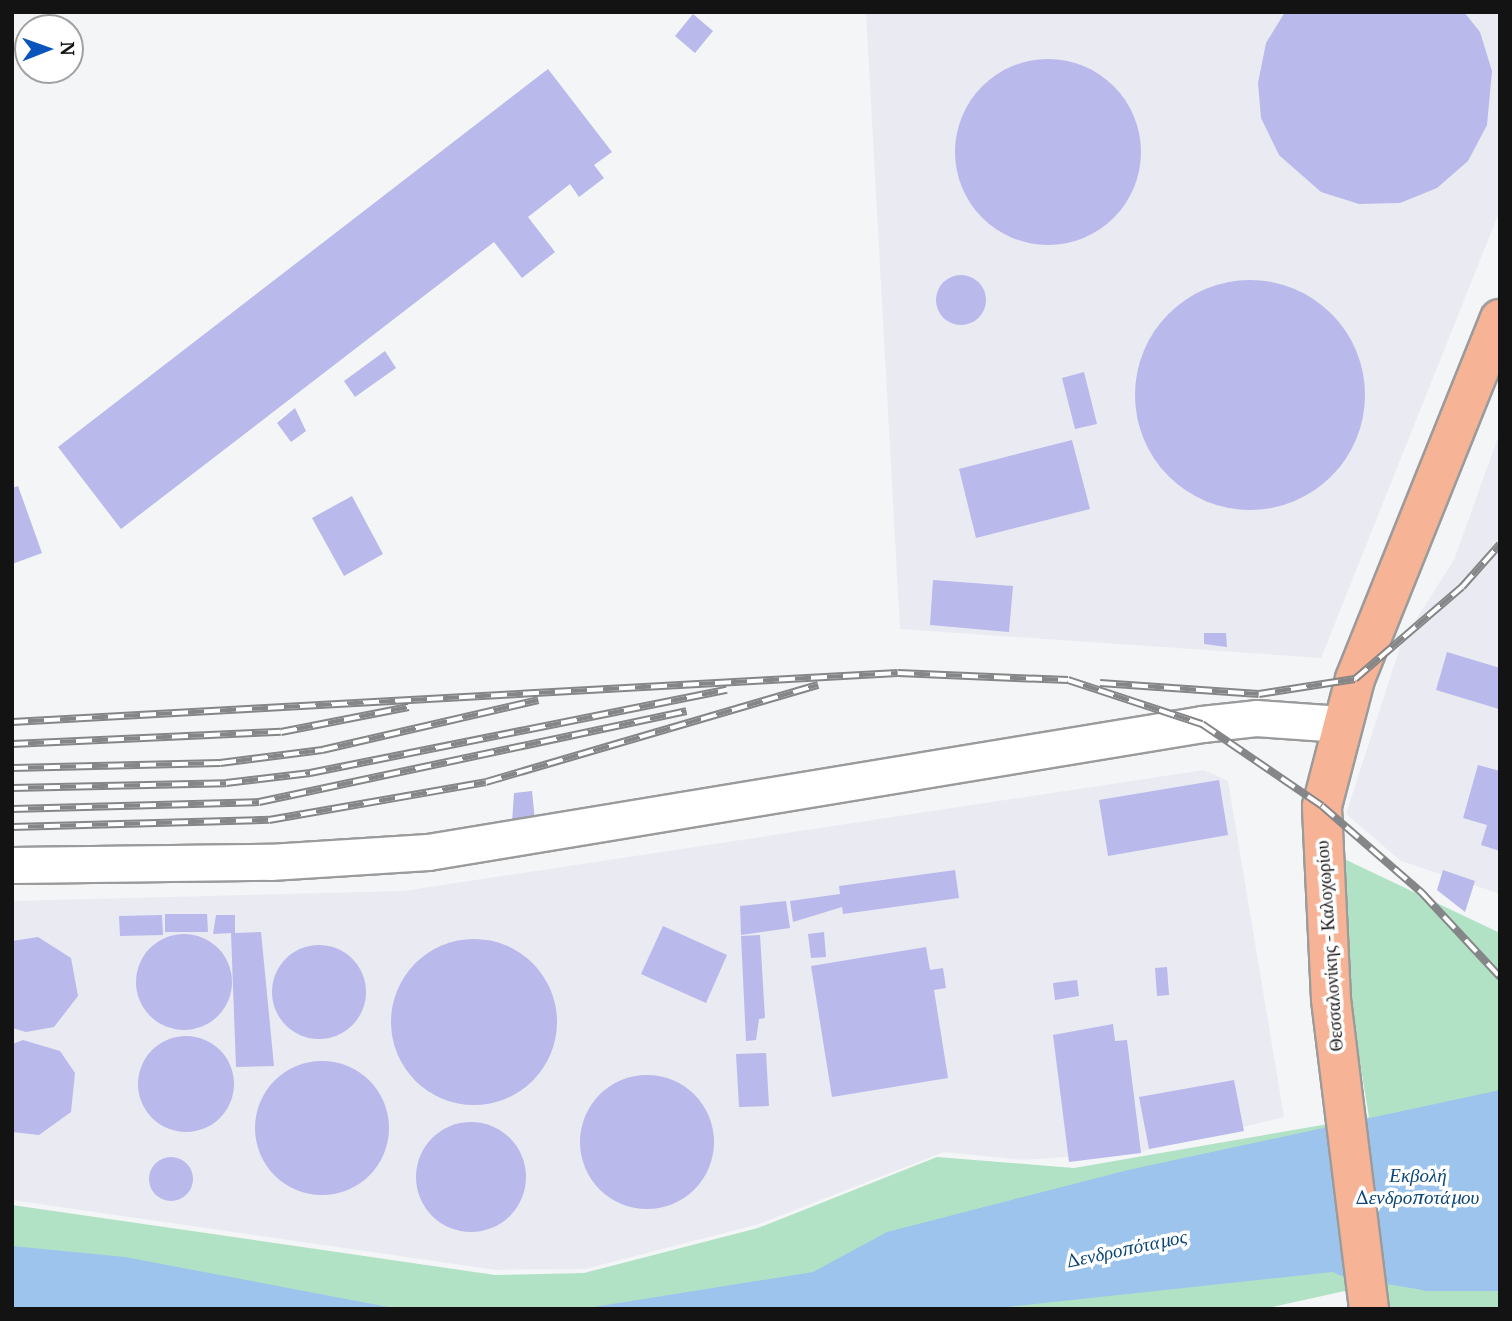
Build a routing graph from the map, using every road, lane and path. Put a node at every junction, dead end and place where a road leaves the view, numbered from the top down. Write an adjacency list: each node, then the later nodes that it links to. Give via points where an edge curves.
1 (1500, 319): 2 (main road, Θεσσαλονίκης - Καλοχωρίου)
2 (1341, 724): 3 (street, via 1256,718 1202,724 428,852 270,862); 4 (main road, Θεσσαλονίκης - Καλοχωρίου, via 1322,806 1320,858 1343,1115 1360,1270)
3 (12, 865)
4 (1369, 1309)

